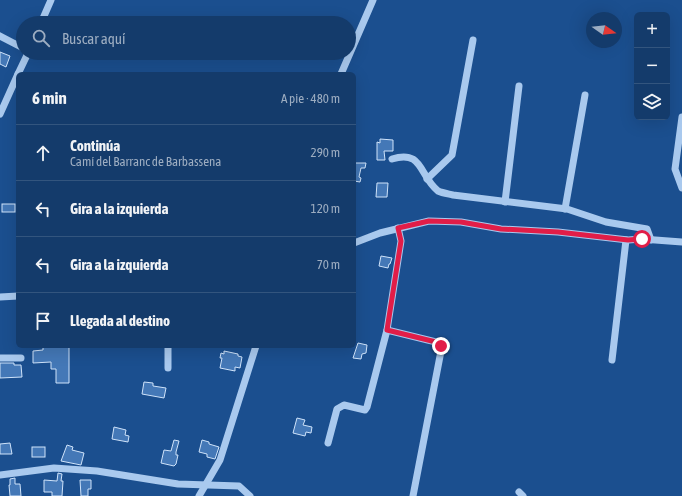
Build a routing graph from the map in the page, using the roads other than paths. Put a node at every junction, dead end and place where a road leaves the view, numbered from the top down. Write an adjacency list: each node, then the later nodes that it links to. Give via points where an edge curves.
1 (51, 0): 3 (street)
2 (373, 0): 5 (street)
3 (44, 16)
4 (0, 36): 7 (street)
5 (356, 39)
6 (473, 40): 18 (street, via 452,155)
7 (16, 44)
8 (25, 60): 10 (street)
9 (347, 60): 11 (street)
10 (19, 72)
11 (342, 72)
12 (16, 78): 15 (street)
13 (519, 86): 20 (street)
14 (586, 95): 21 (street)
15 (0, 114)
16 (682, 117): 19 (street, via 676,169)
17 (392, 159): 18 (street, via 400,156 412,158)
18 (427, 179): 20 (street, via 439,191)
19 (682, 188)
20 (505, 202): 21 (street)
21 (565, 209): 24 (street, via 606,222 647,229)
22 (398, 228): 23 (street, via 429,221 461,222 501,229 558,232); 25 (street); 29 (street, via 401,241)
23 (626, 240): 24 (street); 34 (street)
24 (651, 240): 26 (street)
25 (356, 242)
26 (682, 242)
27 (16, 296): 28 (street)
28 (0, 297)
29 (387, 330): 36 (street, via 367,407 365,410 344,405 337,409); 41 (street, via 436,342 441,346)
30 (168, 348): 35 (street)
31 (255, 348): 38 (street, via 220,460)
32 (0, 358): 33 (street)
33 (21, 358)
34 (612, 360)
35 (168, 368)
36 (328, 443)
37 (0, 475): 38 (street, via 54,468 97,471 178,484)
38 (205, 485): 39 (street); 40 (street, via 239,486)
39 (199, 496)
40 (250, 496)
41 (413, 496)

